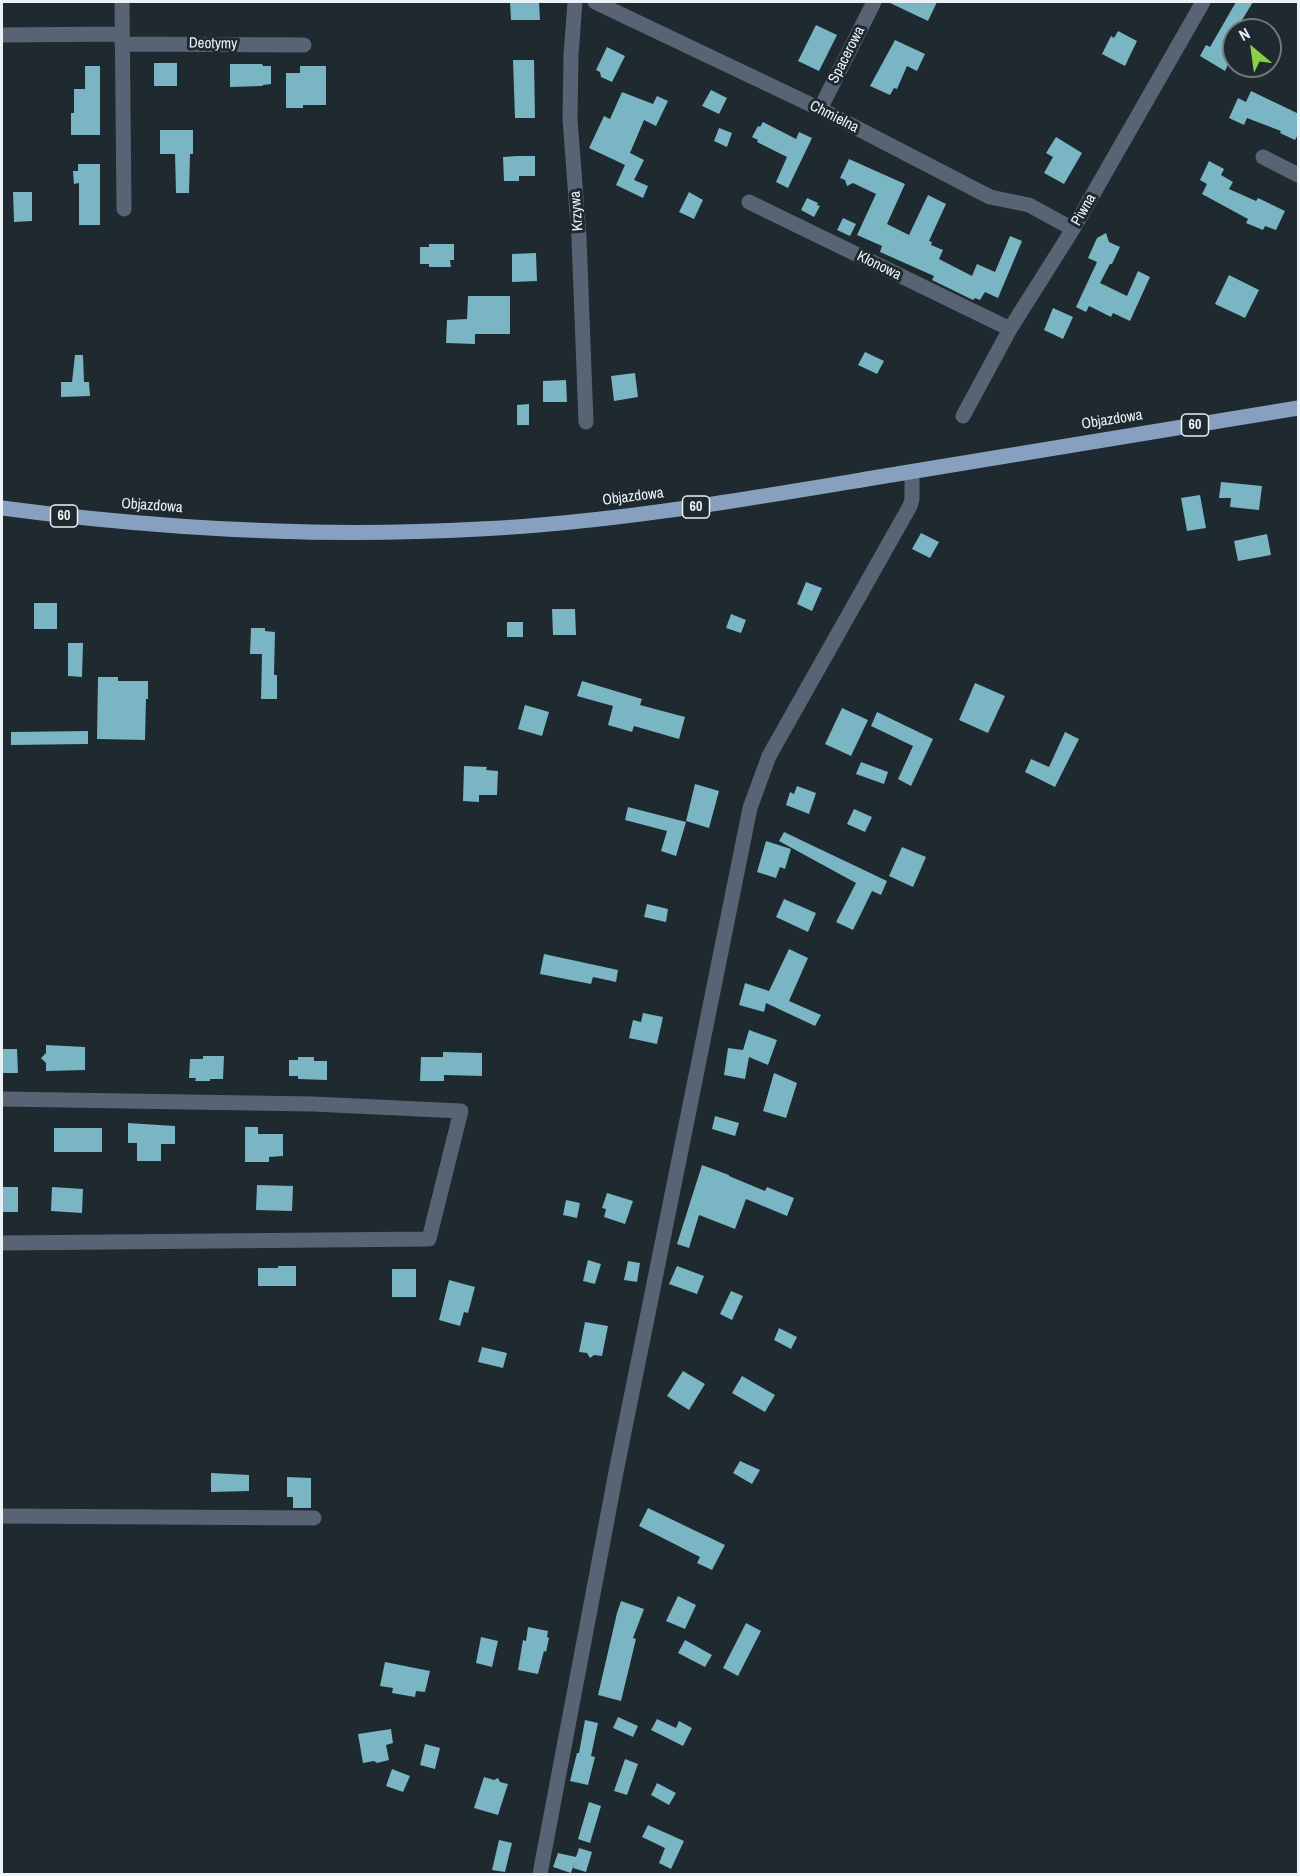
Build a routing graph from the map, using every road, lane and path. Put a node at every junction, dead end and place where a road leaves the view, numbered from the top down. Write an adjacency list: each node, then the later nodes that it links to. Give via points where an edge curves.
1 (122, 2): 7 (street)
2 (575, 2): 18 (street, Krzywa, via 570,118)
3 (595, 2): 9 (street, Chmielna)
4 (874, 2): 9 (street, Spacerowa)
5 (1203, 2): 14 (street, Piwna)
6 (2, 35): 7 (street, Deotymy)
7 (121, 39): 8 (street, Deotymy); 13 (street)
8 (304, 45)
9 (820, 109): 14 (street, Chmielna, via 990,197 1029,205)
10 (1263, 157): 11 (street)
11 (1299, 175)
12 (749, 202): 15 (street, Klonowa)
13 (124, 209)
14 (1073, 229): 15 (street, Piwna)
15 (1010, 329): 17 (street, Piwna)
16 (1299, 408): 19 (main road, Objazdowa / 60)
17 (963, 416)
18 (586, 422)
19 (912, 472): 20 (main road, Objazdowa / 60, via 675,510 469,530 261,531 127,523); 25 (street, via 910,506 769,756 750,808 617,1467)
20 (2, 508)
21 (2, 1099): 22 (street, via 462,1111 429,1239)
22 (2, 1243)
23 (2, 1516): 24 (street)
24 (314, 1518)
25 (540, 1875)

